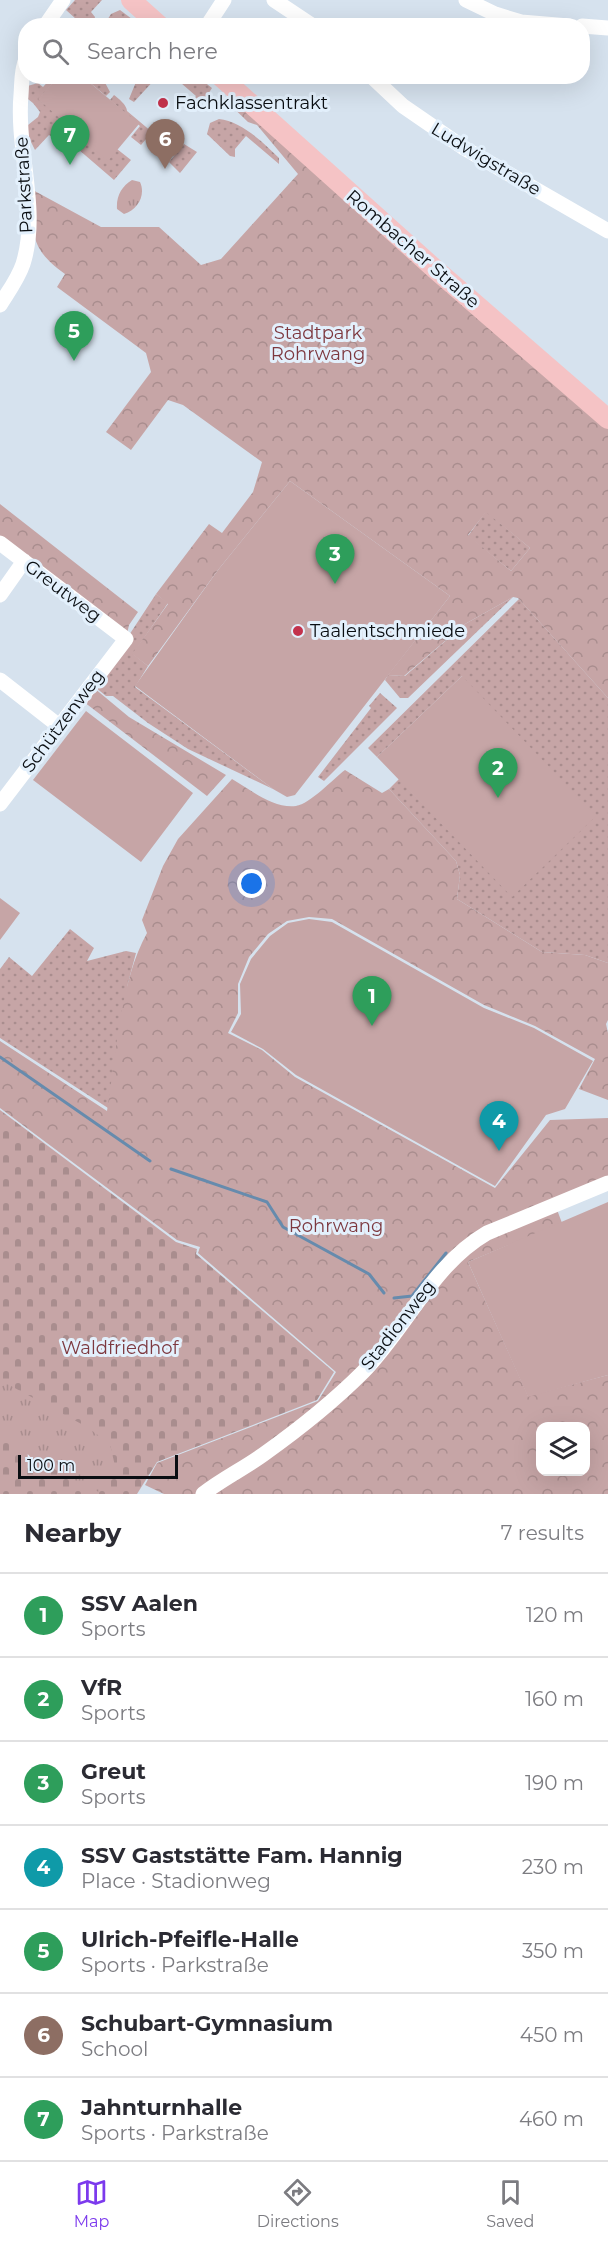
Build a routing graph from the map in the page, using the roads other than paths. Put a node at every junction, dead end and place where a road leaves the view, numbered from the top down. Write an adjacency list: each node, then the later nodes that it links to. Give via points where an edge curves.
1 (63, 0): 6 (street)
2 (130, 0): 7 (main road)
3 (224, 0): 8 (street)
4 (274, 0): 9 (street)
5 (466, 0): 10 (street)
6 (51, 18)
7 (151, 18)
8 (212, 18)
9 (301, 18)
10 (508, 18)
11 (590, 27): 12 (street)
12 (608, 28)
13 (22, 84): 17 (street, Parkstraße, via 19,116 28,231 22,266)
14 (229, 84): 18 (main road, Rombacher Straße)
15 (380, 84): 16 (street, Ludwigstraße, via 403,106 464,148)
16 (608, 231)
17 (0, 304)
18 (608, 419)
19 (0, 543): 20 (street, Greutweg)
20 (24, 561): 21 (street); 22 (street, Greutweg)
21 (0, 595)
22 (126, 639): 24 (street, Schützenweg)
23 (0, 680): 24 (street)
24 (59, 726): 25 (street, Schützenweg)
25 (0, 804)
26 (608, 1183): 27 (street, Stadionweg, via 472,1241 439,1273 363,1372 264,1455)
27 (203, 1494)

